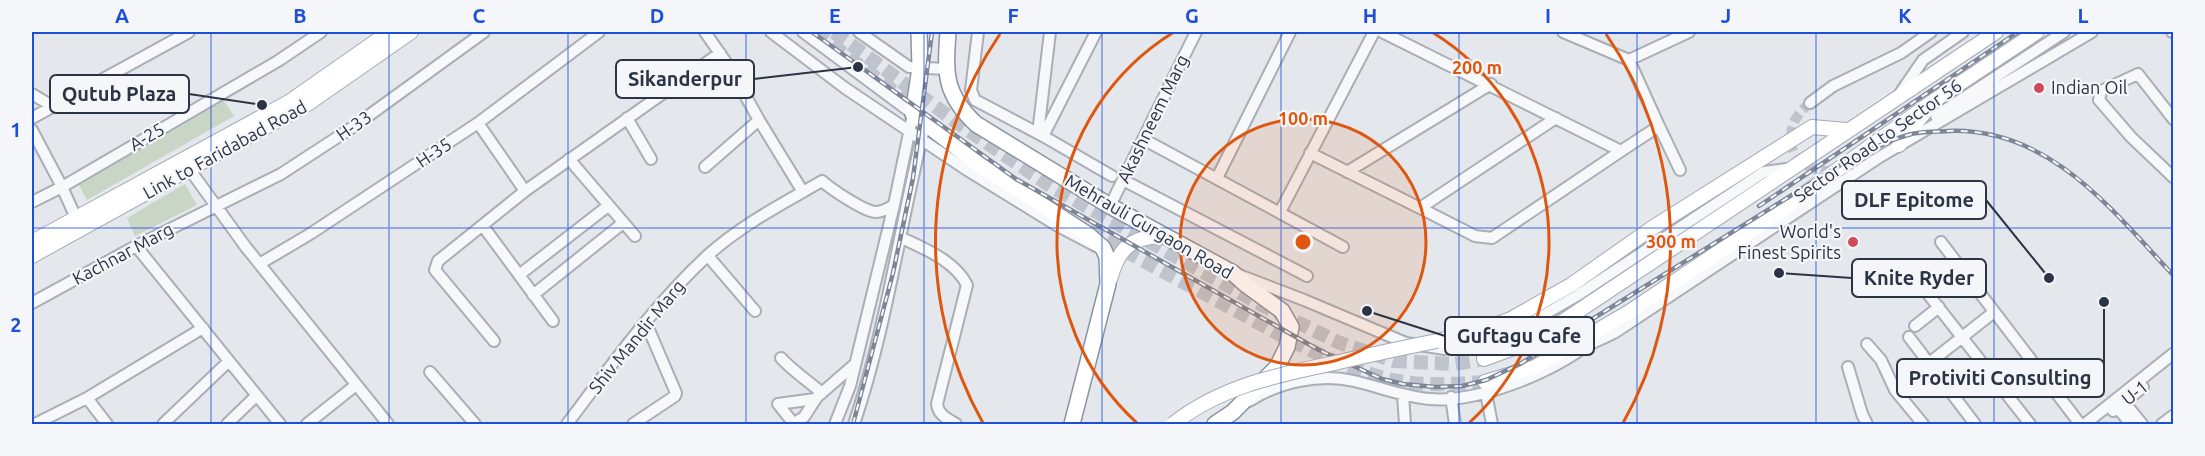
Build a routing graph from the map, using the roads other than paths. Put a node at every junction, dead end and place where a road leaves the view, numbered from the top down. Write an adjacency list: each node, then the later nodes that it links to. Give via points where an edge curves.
1 (189, 32): 37 (street)
2 (321, 32): 67 (street, A-25, via 279,61)
3 (389, 32): 78 (main road, Link to Faridabad Road, via 289,102)
4 (411, 32): 61 (main road, Link to Faridabad Road, via 309,103)
5 (484, 32): 72 (street, H-33, via 319,151)
6 (599, 32): 45 (street, H-35)
7 (705, 32): 28 (street)
8 (771, 32): 50 (street, via 844,88)
9 (803, 32): 38 (street)
10 (859, 32): 30 (street, via 909,67)
11 (919, 32): 30 (highway)
12 (948, 32): 31 (highway, Mehrauli Gurgaon Road)
13 (978, 32): 51 (street, via 971,90 975,100)
14 (1050, 32): 51 (street, via 1039,125)
15 (1096, 32): 51 (street)
16 (1196, 32): 52 (street, Akashneem Marg)
17 (1290, 32): 65 (street)
18 (1374, 32): 56 (street)
19 (1382, 32): 32 (street)
20 (1563, 32): 29 (street)
21 (1689, 32): 29 (street)
22 (1931, 32): 36 (street, via 1901,53 1833,86)
23 (1963, 32): 34 (street, via 1923,60)
24 (1996, 32): 34 (main road, Sector Road to Sector 56)
25 (2037, 32): 35 (main road, Sector Road to Sector 56)
26 (2064, 32): 39 (street)
27 (2092, 32): 54 (street)
28 (720, 53): 41 (street); 43 (street)
29 (1629, 60): 47 (street)
30 (920, 68): 31 (street); 38 (highway)
31 (945, 69): 74 (highway, Mehrauli Gurgaon Road, via 954,99 976,124)
32 (1491, 84): 42 (street); 63 (street)
33 (32, 94): 37 (street)
34 (1898, 95): 49 (main road, Sector Road to Sector 56)
35 (1932, 102): 54 (main road); 92 (main road, Sector Road to Sector 56)
36 (1810, 103)
37 (52, 106): 40 (street)
38 (913, 114): 46 (highway, Mehrauli Gurgaon Road); 50 (street)
39 (1936, 116)
40 (32, 118)
41 (627, 118): 57 (street); 58 (street)
42 (1556, 118): 55 (street); 76 (street)
43 (759, 120): 59 (street); 69 (street)
44 (2174, 120): 66 (street, via 2138,74 2101,91 2099,100)
45 (478, 123): 68 (street); 93 (street, H-35)
46 (926, 124): 53 (street); 88 (highway, Mehrauli Gurgaon Road, via 976,163)
47 (1659, 126): 55 (street); 62 (street)
48 (32, 130): 67 (street)
49 (1846, 130): 60 (main road, Sector Road to Sector 56); 149 (main road, bridge, via 1812,127 1652,228 1571,285 1511,319 1476,332 1239,386)
50 (910, 131): 53 (street); 71 (street)
51 (1043, 136): 64 (street)
52 (1143, 138): 64 (street, Akashneem Marg); 65 (street)
53 (922, 139): 75 (street); 88 (street, via 1058,226)
54 (1899, 145): 91 (street)
55 (1621, 151): 76 (street, via 1492,238 1475,236)
56 (1310, 153): 63 (street); 77 (street)
57 (569, 159): 68 (street); 73 (street)
58 (651, 159)
59 (705, 167)
60 (1794, 168): 95 (street, via 1764,172 1528,324 1480,342 1445,349 1406,343); 116 (main road, Sector Road to Sector 56, via 1535,340)
61 (190, 170): 72 (street); 90 (main road, Link to Faridabad Road)
62 (1680, 170)
63 (1347, 172): 76 (street)
64 (1117, 178): 74 (street, Akashneem Marg); 97 (street)
65 (1217, 178): 77 (street)
66 (2174, 178)
67 (62, 187): 70 (street, A-25); 78 (street)
68 (525, 191): 80 (street)
69 (803, 192): 71 (street, Shiv Mandir Marg, via 822,181 868,210 880,211); 89 (street, Shiv Mandir Marg, via 744,227)
70 (32, 202)
71 (894, 205): 75 (street); 119 (street)
72 (216, 206): 86 (street, Kachnar Marg); 93 (street)
73 (608, 206): 79 (street); 96 (street)
74 (1110, 206): 82 (highway, Mehrauli Gurgaon Road)
75 (908, 207): 83 (street)
76 (1420, 208)
77 (1280, 212): 87 (street)
78 (76, 218): 84 (main road, Link to Faridabad Road)
79 (623, 223): 81 (street); 99 (street)
80 (483, 226): 96 (street); 111 (street, via 438,261 435,270)
81 (635, 236)
82 (1164, 236): 95 (highway, Mehrauli Gurgaon Road); 98 (main road, via 1148,236 1133,242 1116,257)
83 (902, 238): 146 (street); 147 (street, via 935,254 957,270 967,285 937,404 938,410)
84 (32, 242)
85 (1941, 242): 104 (street)
86 (136, 246): 100 (street, Kachnar Marg); 108 (street)
87 (1343, 247)
88 (1103, 248): 98 (highway)
89 (708, 255): 102 (street); 106 (street, Shiv Mandir Marg)
90 (32, 256)
91 (1730, 256): 92 (main road); 113 (street, via 1614,333)
92 (1711, 257): 103 (main road, Sector Road to Sector 56)
93 (261, 263): 123 (street)
94 (1910, 271): 101 (street)
95 (1233, 273): 132 (highway, Mehrauli Gurgaon Road, via 1282,311 1291,327 1287,348 1277,368)
96 (519, 275): 99 (street)
97 (1307, 276)
98 (1108, 284): 148 (highway)
99 (533, 295): 105 (street)
100 (32, 303)
101 (1939, 307): 107 (street); 109 (street)
102 (755, 311)
103 (1629, 312): 113 (street); 124 (main road, Sector Road to Sector 56, via 1535,367)
104 (1994, 312): 109 (street); 158 (street)
105 (553, 321)
106 (646, 323): 142 (street, Shiv Mandir Marg); 143 (street, via 676,393)
107 (1915, 326)
108 (203, 328): 117 (street); 130 (street)
109 (1962, 336): 120 (street); 157 (street)
110 (1909, 337): 120 (street)
111 (494, 341)
112 (1867, 344): 125 (street, via 1881,360)
113 (1586, 346): 124 (street, via 1545,370)
114 (2174, 353): 131 (street)
115 (781, 358): 128 (street, via 795,374 809,381)
116 (1484, 359)
117 (229, 361): 127 (street); 137 (street)
118 (2174, 362): 131 (street, U-1)
119 (855, 364): 128 (street); 145 (street)
120 (1929, 364): 125 (street); 156 (street)
121 (1848, 367): 154 (street)
122 (430, 372): 141 (street)
123 (356, 385): 134 (street); 140 (street)
124 (1485, 387): 129 (street); 153 (street)
125 (1895, 390): 155 (street)
126 (1403, 395): 129 (street); 132 (street, via 1352,380 1325,377 1270,390); 151 (street)
127 (256, 396): 138 (street); 139 (street)
128 (819, 396): 144 (street, via 808,413); 144 (street, via 778,404)
129 (1451, 397): 152 (street)
130 (87, 398): 135 (street); 136 (street)
131 (2119, 402): 158 (street); 159 (street, U-1); 160 (street); 161 (street)
132 (1233, 412): 150 (highway, Mehrauli Gurgaon Road)
133 (2174, 415): 162 (street)
134 (312, 423)
135 (35, 424)
136 (107, 424)
137 (163, 424)
138 (227, 424)
139 (280, 424)
140 (388, 424)
141 (474, 424)
142 (567, 424)
143 (633, 424)
144 (793, 424)
145 (835, 424)
146 (854, 424)
147 (956, 424)
148 (1072, 424)
149 (1173, 424)
150 (1215, 424)
151 (1405, 424)
152 (1455, 424)
153 (1492, 424)
154 (1867, 424)
155 (1923, 424)
156 (1974, 424)
157 (2030, 424)
158 (2082, 424)
159 (2095, 424)
160 (2131, 424)
161 (2142, 424)
162 (2162, 424)

